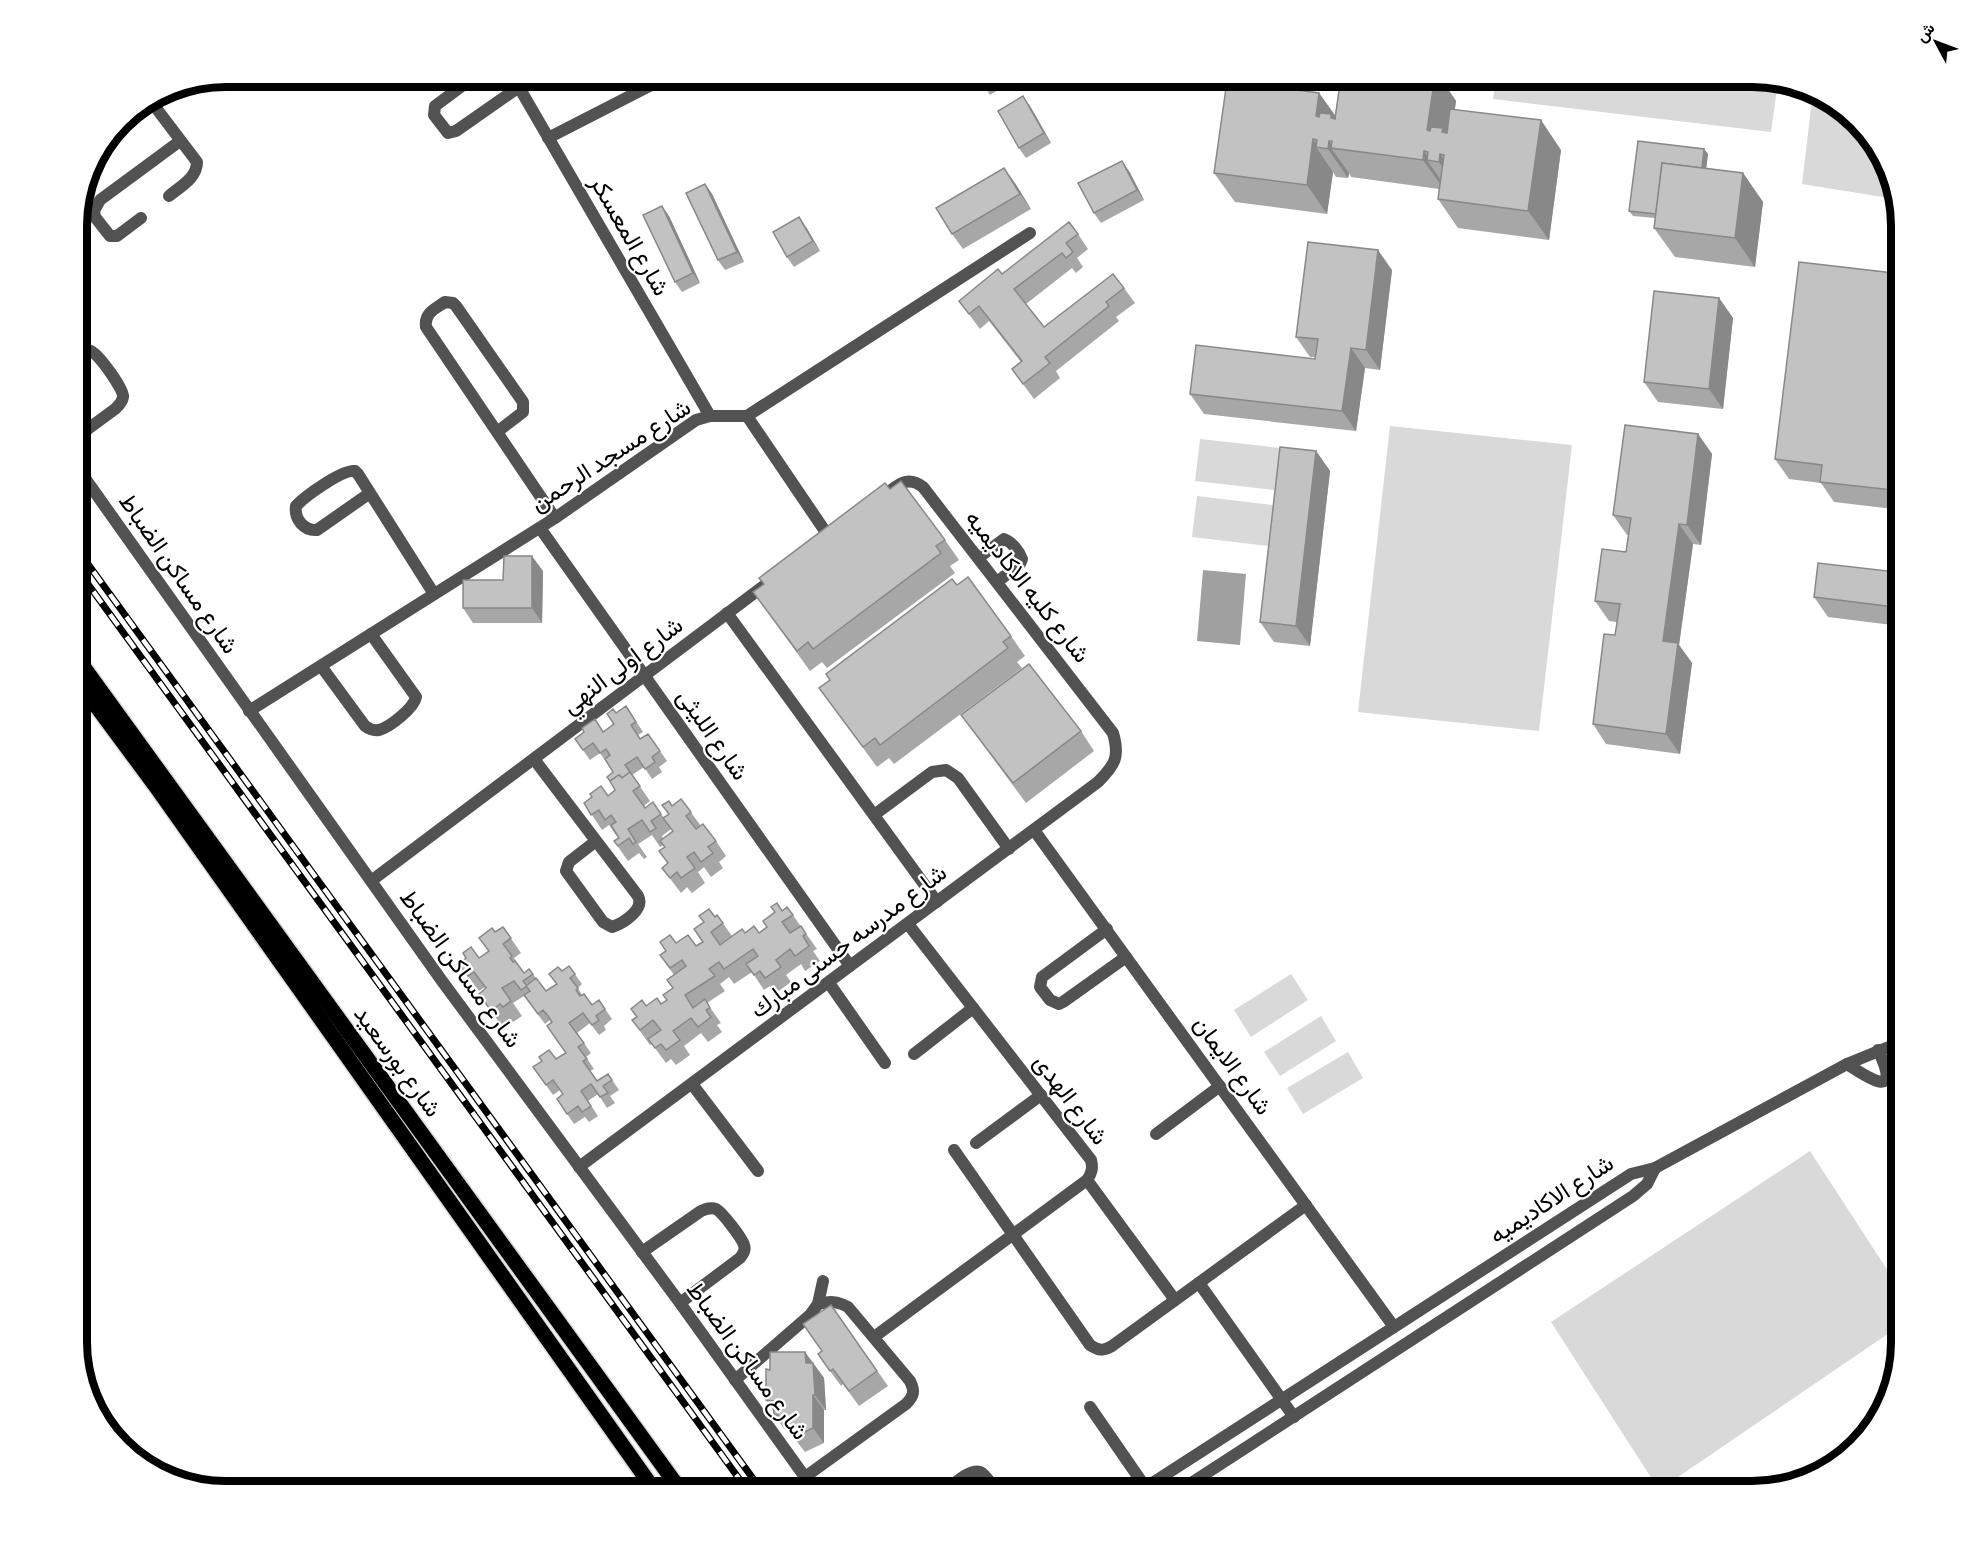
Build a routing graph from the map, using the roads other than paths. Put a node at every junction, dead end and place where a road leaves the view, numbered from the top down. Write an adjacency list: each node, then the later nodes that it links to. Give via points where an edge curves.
1 (459, 87): 2 (street, via 435,106 434,115 448,133 456,131)
2 (510, 87)
3 (519, 87): 6 (street, شارع المعسكر)
4 (646, 87): 6 (street)
5 (155, 107): 7 (street)
6 (548, 138): 12 (street, شارع المعسكر)
7 (180, 141): 8 (street, via 197,162 197,170); 9 (street, via 100,201 94,211 110,236 117,236)
8 (169, 196)
9 (141, 218)
10 (1030, 233): 13 (street)
11 (87, 350): 14 (street, via 97,356 122,388 123,396 121,404)
12 (710, 416): 13 (street, شارع مسجد الرحمن); 19 (street, شارع مسجد الرحمن, via 696,420)
13 (747, 416): 21 (street)
14 (87, 430)
15 (497, 432): 15 (street, via 426,327 428,314 445,302 456,306 523,402 523,412); 19 (street)
16 (87, 481): 33 (street, شارع مساكن الضباط)
17 (370, 493): 17 (street, via 351,470 300,502 295,511 304,528 317,530); 25 (street)
18 (882, 497): 22 (street, شارع كليه الاكاديميه, via 900,483 916,482)
19 (555, 518): 20 (street, شارع مسجد الرحمن)
20 (540, 528): 25 (street, شارع مسجد الرحمن); 29 (street, شارع الليثى)
21 (829, 537)
22 (978, 558): 24 (street, شارع كليه الاكاديميه); 24 (street, via 1004,539 1021,556 1020,564)
23 (773, 579): 26 (street, شارع اولى النهي)
24 (997, 582): 34 (street, شارع كليه الاكاديميه)
25 (434, 594): 27 (street, شارع مسجد الرحمن)
26 (727, 613): 29 (street, شارع اولى النهي); 36 (street)
27 (371, 634): 28 (street, شارع مسجد الرحمن); 28 (street, via 416,697 410,709 380,730 364,726)
28 (321, 666): 33 (street, شارع مسجد الرحمن)
29 (645, 676): 35 (street, شارع اولى النهي); 45 (street, شارع الليثى)
30 (87, 678): 32 (main road, شارع بورسعيد)
31 (87, 688): 32 (main road, شارع بورسعيد)
32 (96, 696): 80 (main road, شارع بورسعيد, via 157,788); 81 (main road, شارع بورسعيد)
33 (249, 711): 40 (street, شارع مساكن الضباط)
34 (1113, 733): 37 (street, شارع مدرسه حسنى مبارك, via 1116,759 1109,771)
35 (534, 759): 38 (street); 40 (street, شارع اولى النهي)
36 (874, 815): 39 (street, via 932,772 946,770 958,778); 41 (street)
37 (1034, 830): 39 (street, شارع مدرسه حسنى مبارك); 43 (street, شارع الايمان)
38 (596, 841): 38 (street, via 640,900 636,911 617,926 603,922 566,871 569,862)
39 (1009, 849): 41 (street, شارع مدرسه حسنى مبارك)
40 (371, 881): 59 (street, شارع مساكن الضباط)
41 (937, 902): 42 (street, شارع مدرسه حسنى مبارك)
42 (908, 924): 45 (street, شارع مدرسه حسنى مبارك); 47 (street, شارع الهدى)
43 (1107, 929): 44 (street, شارع الايمان); 44 (street, via 1042,977 1040,987 1050,1000 1059,1004)
44 (1126, 957): 54 (street, شارع الايمان)
45 (850, 966): 46 (street, شارع مدرسه حسنى مبارك)
46 (829, 983): 51 (street); 53 (street, شارع مدرسه حسنى مبارك)
47 (973, 1008): 50 (street); 55 (street, شارع الهدى)
48 (1891, 1046): 49 (street)
49 (1878, 1050): 52 (street); 52 (street, via 1887,1069 1884,1080 1873,1081)
50 (914, 1054)
51 (885, 1063)
52 (1847, 1064): 60 (street)
53 (692, 1084): 59 (street, شارع مدرسه حسنى مبارك); 61 (street)
54 (1220, 1086): 56 (street); 63 (street, شارع الايمان)
55 (1041, 1095): 57 (street); 62 (street, شارع الهدى, via 1091,1160)
56 (1156, 1134)
57 (976, 1143)
58 (954, 1150): 64 (street)
59 (579, 1167): 66 (street, شارع مساكن الضباط)
60 (1655, 1168): 65 (street, شارع الاكاديميه, via 1631,1174); 67 (street, شارع الاكاديميه, via 1647,1184 1633,1196)
61 (758, 1171)
62 (1087, 1180): 64 (street, شارع الهدى); 70 (street)
63 (1306, 1205): 69 (street); 73 (street, شارع الايمان)
64 (1013, 1235): 70 (street, via 1090,1346 1097,1350 1112,1346); 74 (street, شارع الهدى)
65 (1512, 1251): 67 (street); 73 (street, شارع الاكاديميه)
66 (642, 1252): 71 (street, شارع مساكن الضباط); 71 (street, via 708,1208 716,1209 742,1240 745,1246 740,1258)
67 (1523, 1268): 78 (street, شارع الاكاديميه)
68 (823, 1281): 72 (street)
69 (1199, 1283): 70 (street); 76 (street)
70 (1175, 1300)
71 (680, 1303): 75 (street, شارع مساكن الضباط)
72 (818, 1304): 74 (street, via 828,1301 848,1307); 75 (street)
73 (1395, 1327): 76 (street, شارع الاكاديميه)
74 (874, 1337): 79 (street, via 910,1381 914,1389 912,1398)
75 (735, 1380): 79 (street, شارع مساكن الضباط)
76 (1282, 1400): 78 (street); 86 (street, شارع الاكاديميه)
77 (1090, 1407): 85 (street)
78 (1294, 1417): 87 (street, شارع الاكاديميه)
79 (805, 1477): 82 (street, شارع مساكن الضباط)
80 (648, 1481)
81 (674, 1481)
82 (808, 1481)
83 (959, 1481): 84 (street, via 978,1471)
84 (988, 1481)
85 (1139, 1481)
86 (1159, 1481)
87 (1195, 1481)

